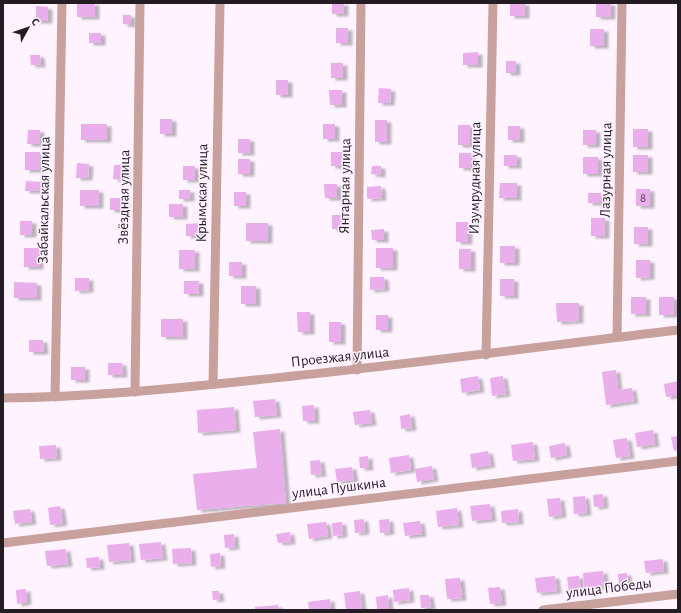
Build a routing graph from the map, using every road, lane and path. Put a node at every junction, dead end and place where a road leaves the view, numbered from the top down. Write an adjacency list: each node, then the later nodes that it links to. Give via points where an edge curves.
1 (62, 3): 13 (street, Забайкальская улица)
2 (140, 3): 12 (street, Звёздная улица)
3 (220, 3): 11 (street, Крымская улица)
4 (361, 3): 10 (street, Янтарная улица)
5 (493, 3): 9 (street, Изумрудная улица)
6 (622, 3): 8 (street, Лазурная улица)
7 (678, 330): 8 (street, Проезжая улица)
8 (617, 337): 9 (street, Проезжая улица)
9 (486, 354): 10 (street, Проезжая улица)
10 (357, 370): 11 (street, Проезжая улица)
11 (213, 384): 12 (street, Проезжая улица)
12 (135, 392): 13 (street, Проезжая улица)
13 (55, 397): 14 (street, Проезжая улица)
14 (3, 398)
15 (678, 461): 16 (street, улица Пушкина)
16 (3, 543)
17 (678, 594): 18 (street, улица Победы)
18 (543, 610)

